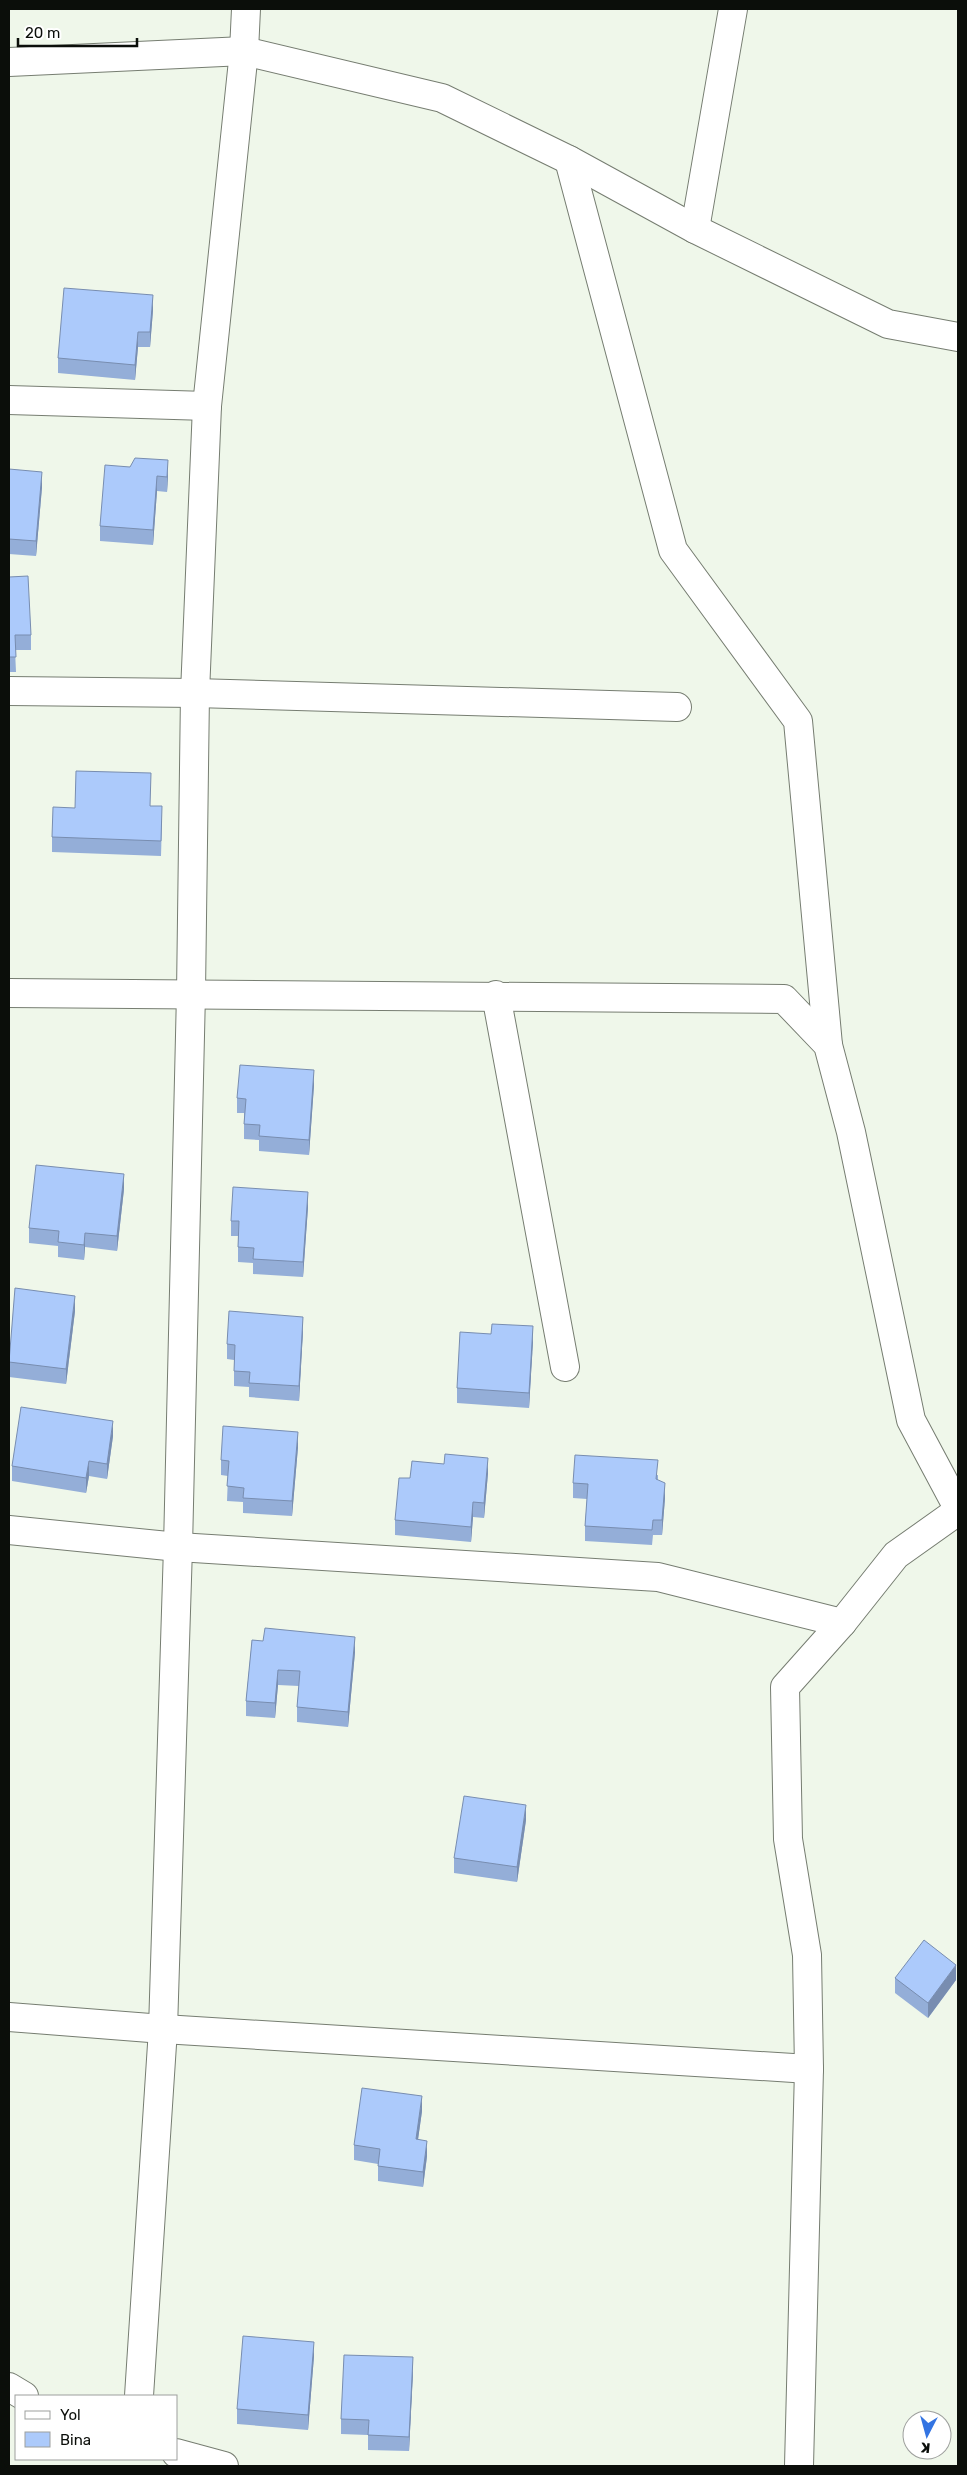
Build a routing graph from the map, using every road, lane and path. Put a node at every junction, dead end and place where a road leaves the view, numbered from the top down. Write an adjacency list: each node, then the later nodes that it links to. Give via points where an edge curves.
1 (246, 9): 3 (street)
2 (733, 9): 6 (street)
3 (244, 51): 4 (street); 5 (street, via 442,98); 9 (street)
4 (9, 62)
5 (569, 160): 6 (street); 16 (street, via 672,550 798,722)
6 (694, 229): 7 (street, via 888,324)
7 (958, 337)
8 (9, 400): 9 (street)
9 (207, 406): 11 (street)
10 (9, 691): 11 (street)
11 (195, 693): 12 (street); 14 (street)
12 (677, 708)
13 (9, 993): 14 (street)
14 (191, 993): 15 (street); 20 (street)
15 (496, 995): 16 (street, via 784,999); 17 (street)
16 (828, 1045): 18 (street, via 851,1132 911,1420)
17 (565, 1367)
18 (958, 1510): 21 (street, via 896,1555)
19 (9, 1530): 20 (street)
20 (178, 1547): 21 (street, via 658,1577); 23 (street)
21 (842, 1623): 24 (street, via 785,1687 788,1839 807,1955)
22 (9, 2017): 23 (street)
23 (163, 2029): 24 (street); 27 (street)
24 (808, 2069): 30 (street)
25 (9, 2386): 26 (street)
26 (22, 2395)
27 (139, 2395)
28 (178, 2454): 29 (street)
29 (224, 2466)
30 (799, 2466)

